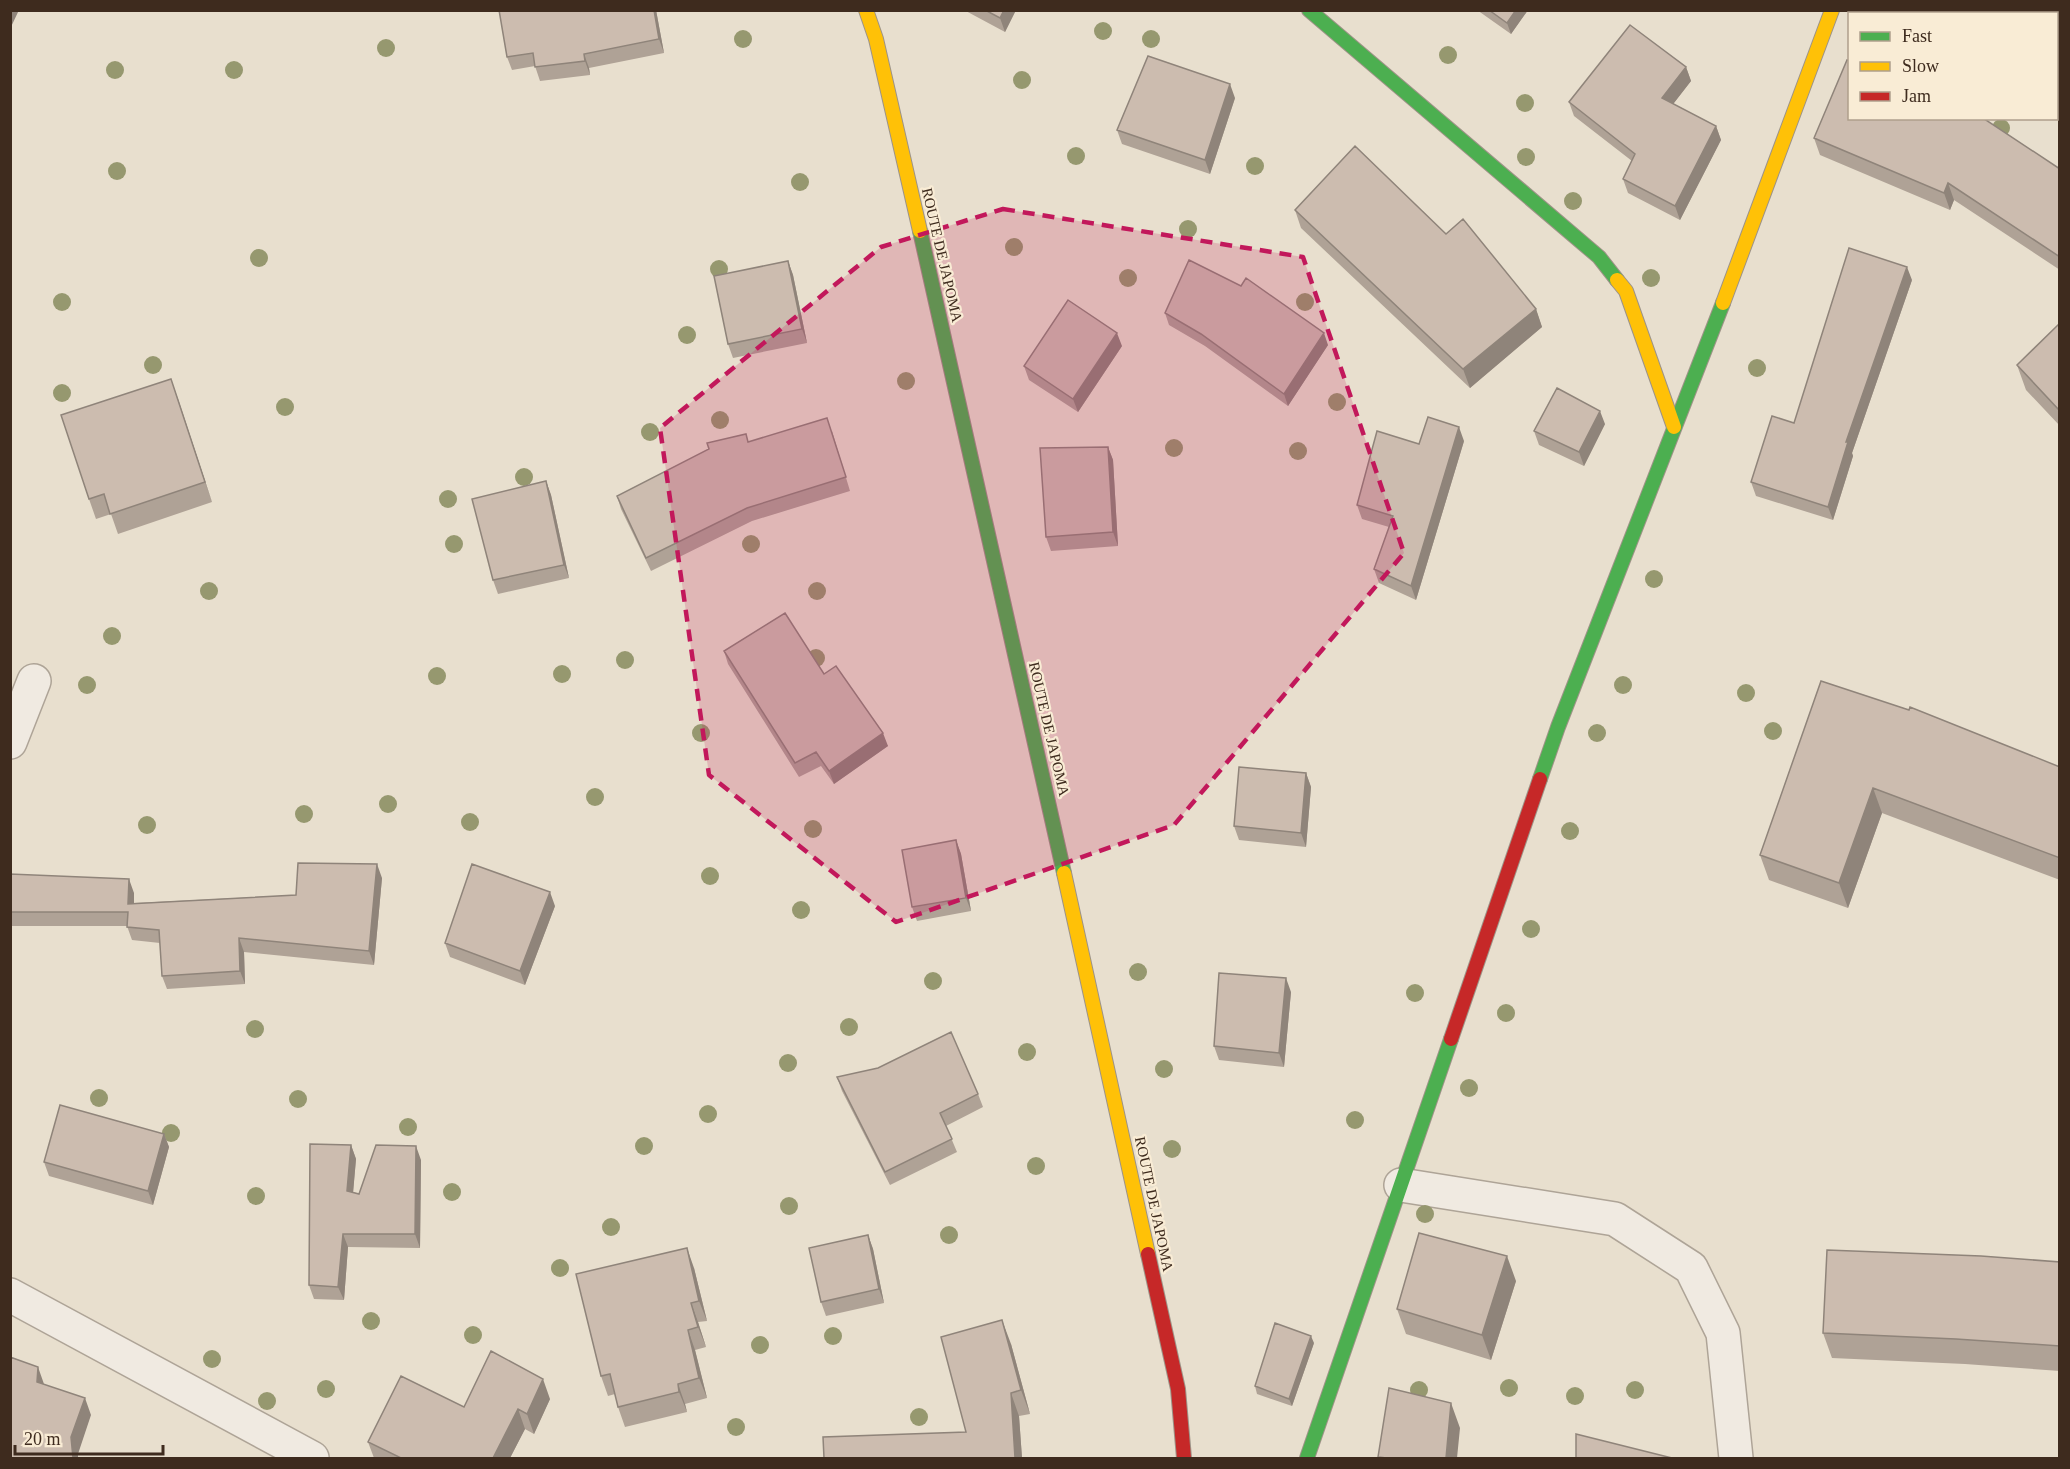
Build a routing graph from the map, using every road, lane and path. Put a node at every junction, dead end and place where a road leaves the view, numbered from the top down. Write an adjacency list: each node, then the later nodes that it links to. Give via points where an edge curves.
1 (867, 10): 10 (street, ROUTE DE JAPOMA, via 1053,821 1178,1389)
2 (1309, 10): 4 (street, via 1599,257 1626,291)
3 (1832, 10): 4 (street)
4 (1674, 427): 7 (street, via 1558,727)
5 (34, 681): 6 (street)
6 (10, 742)
7 (1401, 1185): 11 (street); 12 (street, via 1615,1219 1691,1268 1723,1333)
8 (10, 1295): 9 (street)
9 (312, 1458)
10 (1184, 1458)
11 (1307, 1458)
12 (1736, 1458)

